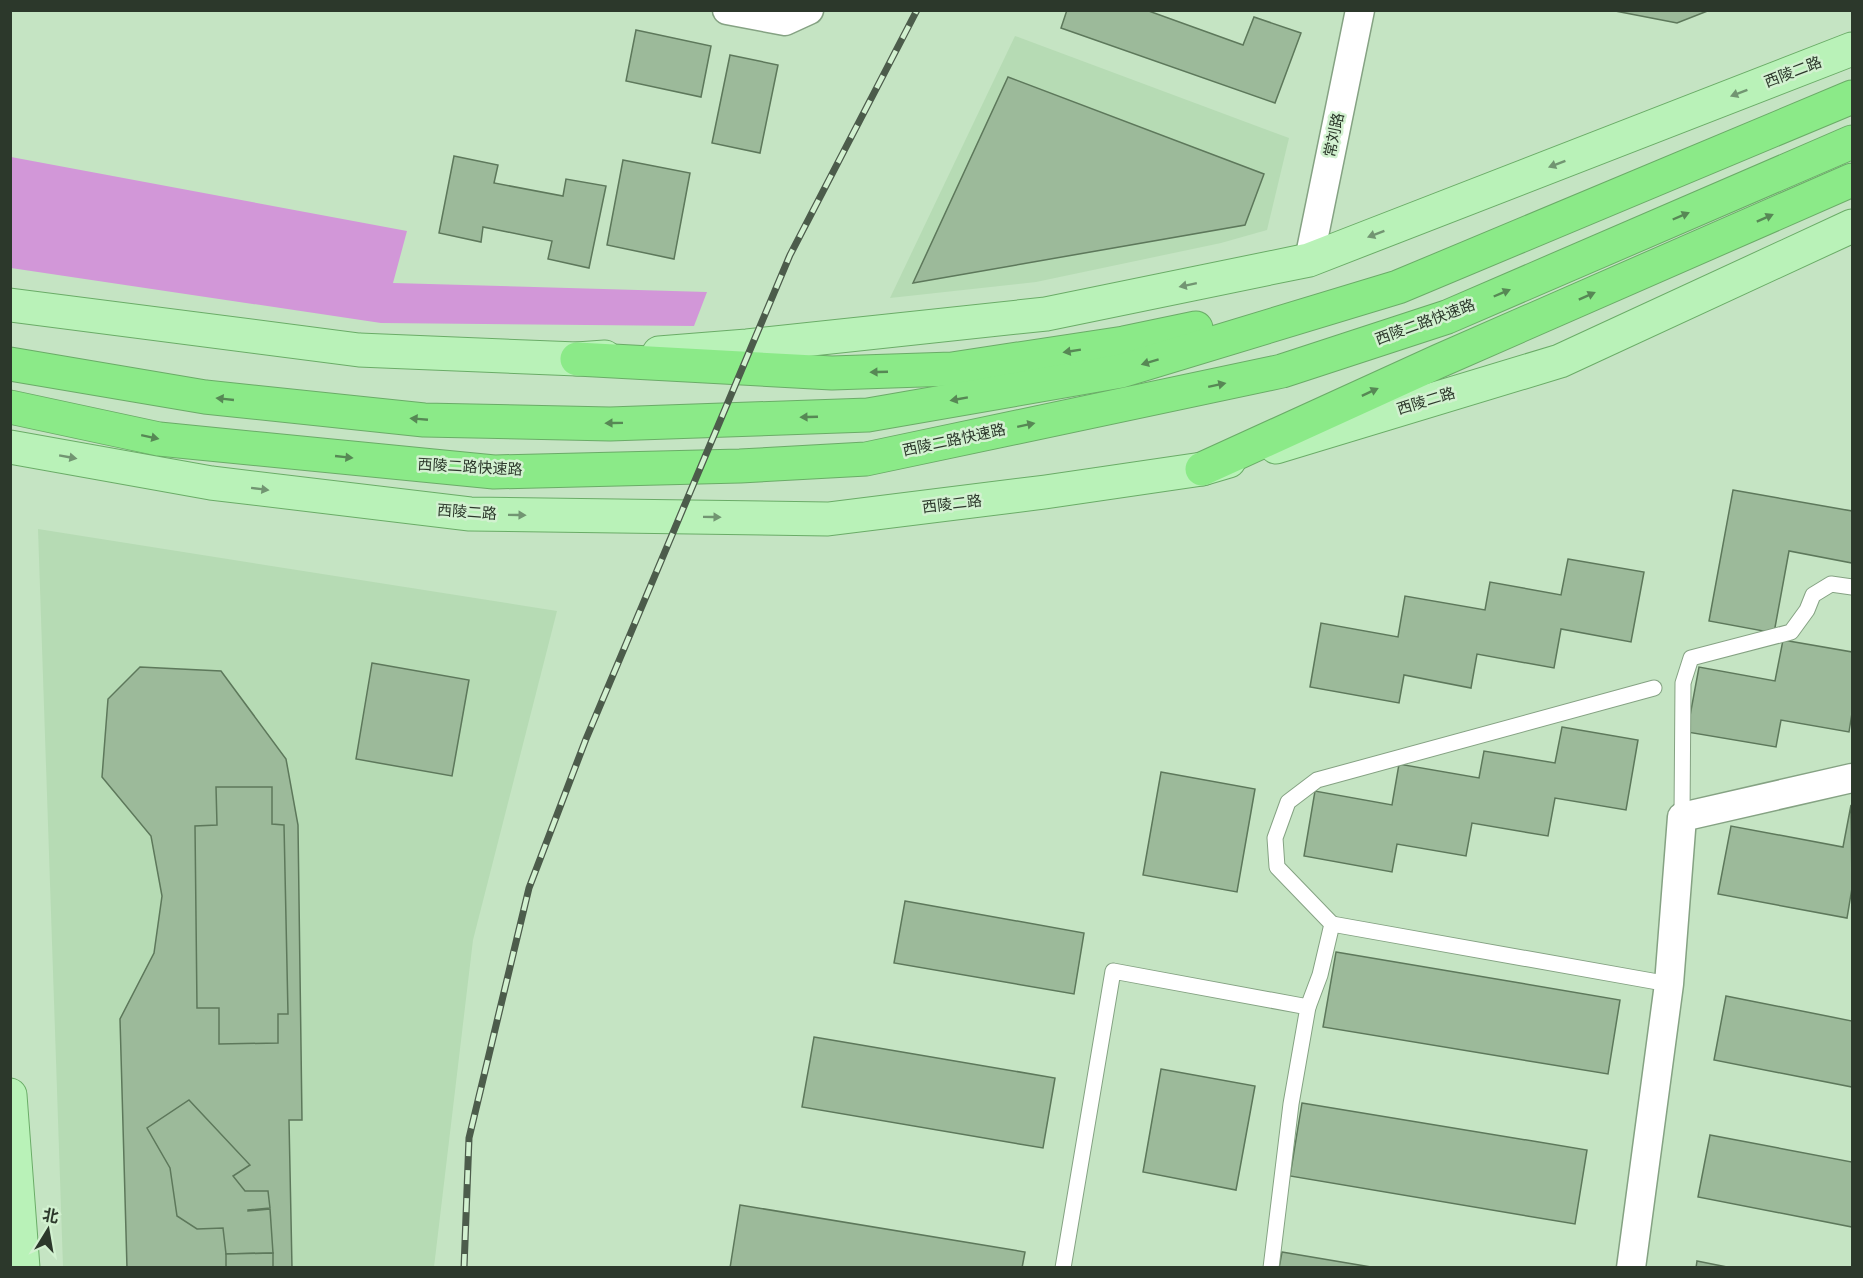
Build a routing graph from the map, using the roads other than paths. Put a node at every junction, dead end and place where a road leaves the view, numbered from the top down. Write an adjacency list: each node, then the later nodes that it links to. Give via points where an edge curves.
1 (726, 10): 2 (street, via 785,21)
2 (809, 10)
3 (1360, 10): 9 (street, 常刘路)
4 (1852, 49): 9 (main road, 西陵二路, one-way to 9)
5 (1852, 97): 10 (highway)
6 (1852, 142): 14 (highway, 西陵二路快速路, one-way to 6, via 159,439 494,472 866,459 1282,371 1447,317)
7 (1852, 180): 16 (highway, one-way to 7)
8 (1852, 226): 16 (main road, 西陵二路, via 1560,361)
9 (1309, 260): 12 (main road, 西陵二路, one-way to 12, via 1046,314 747,346)
10 (1398, 287): 12 (highway, one-way to 12, via 1124,343 952,369 832,373); 13 (highway, one-way to 13, via 1120,371 868,415 610,424 424,420 205,396)
11 (10, 305): 12 (main road, 西陵二路, via 359,350)
12 (576, 359)
13 (10, 364)
14 (10, 407)
15 (10, 447): 16 (main road, 西陵二路, one-way to 16, via 211,483 470,514 828,519)
16 (1202, 469)
17 (1852, 587): 20 (lane, via 1831,584 1813,595 1791,632 1691,658 1683,683)
18 (1654, 688): 21 (lane, via 1317,780 1288,802 1275,838 1277,867)
19 (1852, 778): 20 (street)
20 (1682, 817): 22 (street)
21 (1332, 924): 22 (lane); 23 (lane)
22 (1669, 984): 28 (street)
23 (1308, 1007): 26 (lane, via 1113,971); 27 (lane)
24 (10, 1095): 25 (main road)
25 (23, 1268)
26 (1063, 1268)
27 (1271, 1268)
28 (1631, 1268)

